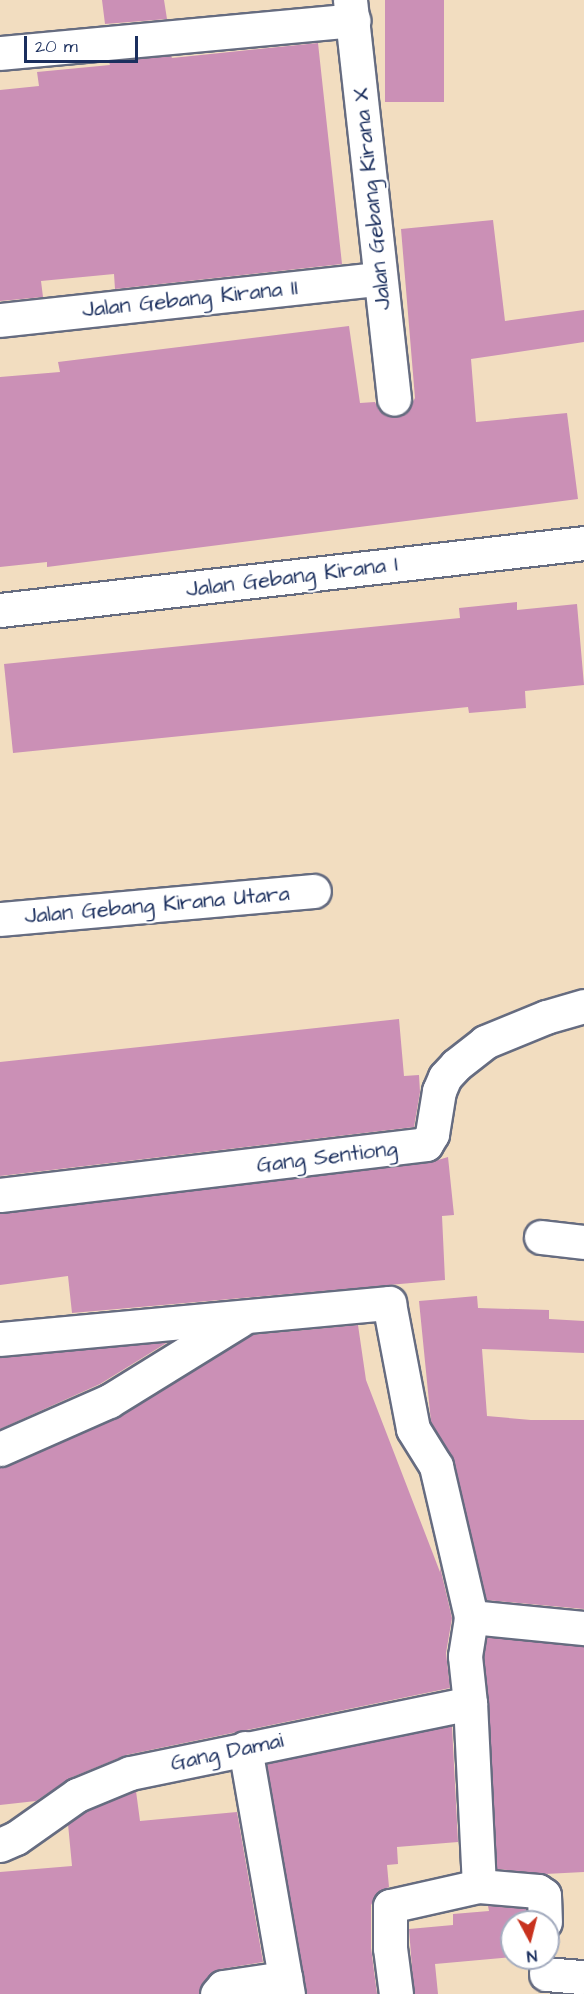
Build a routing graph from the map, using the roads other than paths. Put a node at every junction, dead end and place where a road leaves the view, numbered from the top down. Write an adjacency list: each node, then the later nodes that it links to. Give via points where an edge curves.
1 (351, 10): 2 (street); 3 (street, Jalan Gebang Kirana X)
2 (0, 53)
3 (380, 279): 4 (street, Jalan Gebang Kirana II); 5 (street, Jalan Gebang Kirana X)
4 (0, 320)
5 (394, 399)
6 (584, 543): 7 (street, Jalan Gebang Kirana I)
7 (0, 610)
8 (314, 891): 9 (street, Jalan Gebang Kirana Utara)
9 (0, 919)
10 (584, 1006): 11 (street, Gang Sentiong, via 485,1042 456,1065 439,1091 432,1134 426,1144)
11 (0, 1195)
12 (542, 1237): 13 (street)
13 (584, 1242)
14 (244, 1317): 15 (street); 16 (street, via 109,1401); 17 (street, via 389,1304 412,1429 436,1466)
15 (0, 1339)
16 (0, 1449)
17 (471, 1617): 18 (street); 19 (street, via 465,1656)
18 (584, 1628)
19 (470, 1703): 20 (street, Gang Damai); 22 (street)
20 (245, 1748): 21 (street, Gang Damai, via 130,1773 77,1795); 26 (street)
21 (0, 1845)
22 (480, 1886): 23 (street, via 542,1893); 28 (street, via 390,1905)
23 (544, 1910)
24 (546, 1975): 25 (street)
25 (584, 1977)
26 (287, 1986): 27 (street, via 222,1987)
27 (217, 1994)
28 (396, 1994)

